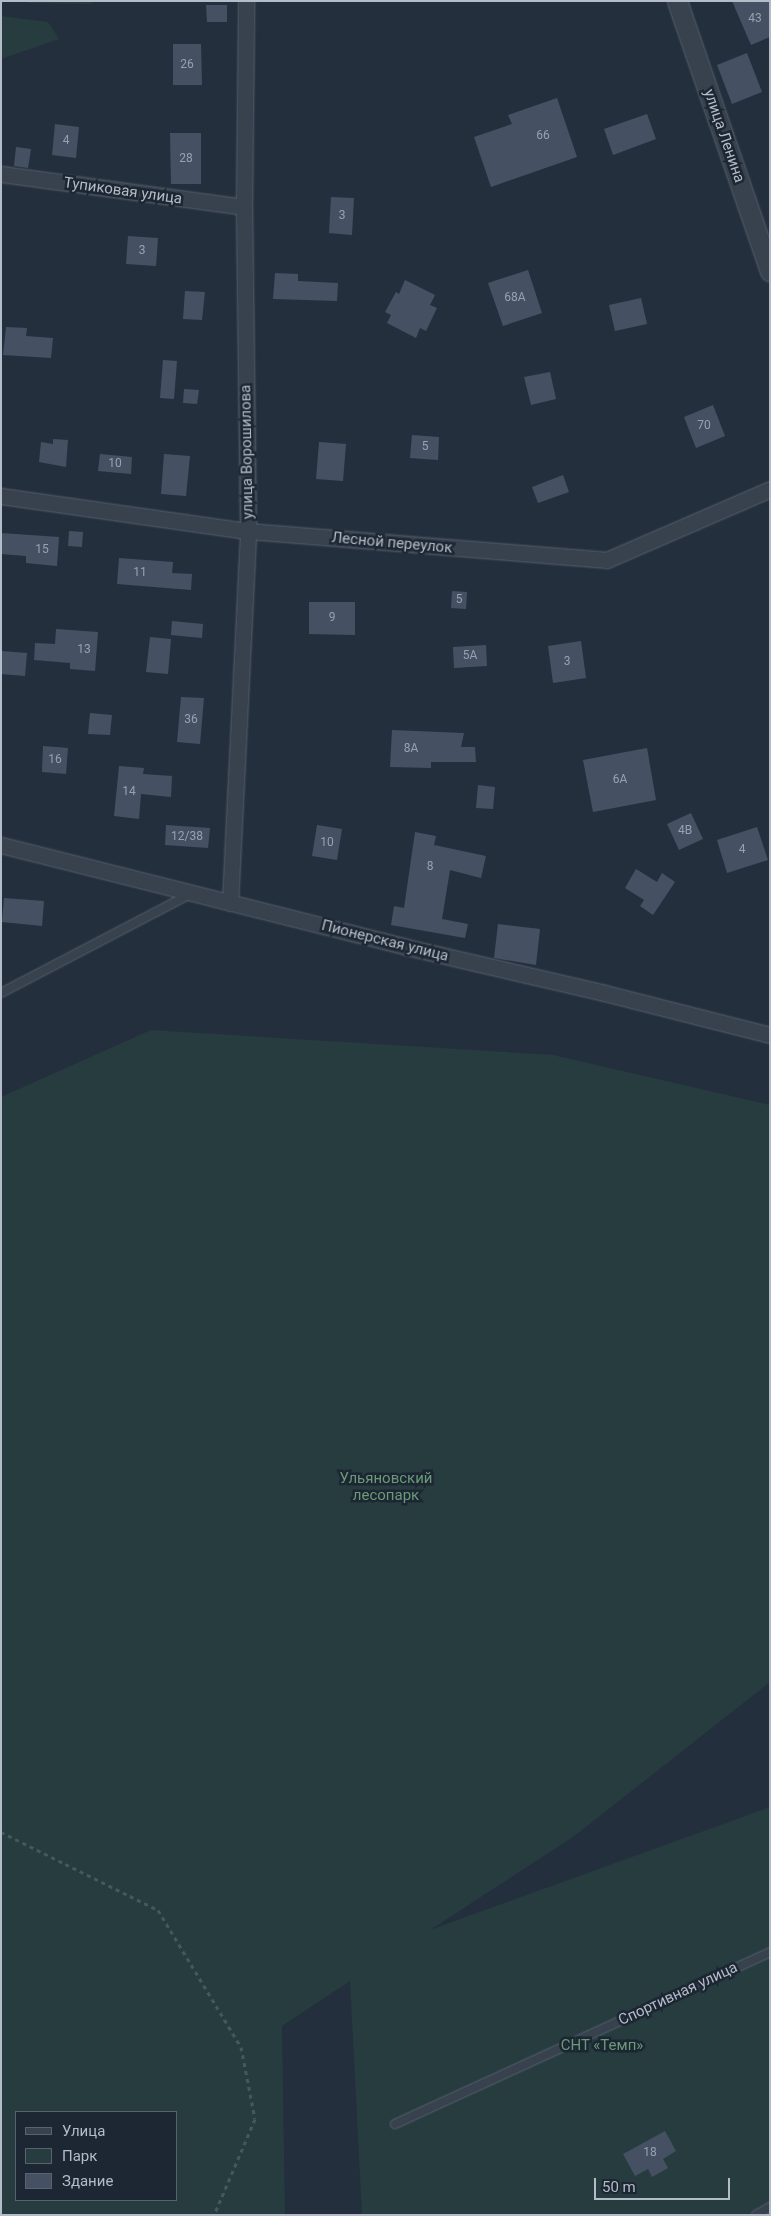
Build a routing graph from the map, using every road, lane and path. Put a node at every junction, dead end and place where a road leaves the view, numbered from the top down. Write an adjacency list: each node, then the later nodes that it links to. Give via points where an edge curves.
1 (246, 1): 4 (street, улица Ворошилова)
2 (677, 1): 5 (street, улица Ленина)
3 (1, 174): 4 (street, Тупиковая улица)
4 (244, 207): 8 (street, улица Ворошилова)
5 (770, 271)
6 (770, 489): 8 (street, Лесной переулок, via 607,560)
7 (1, 496): 8 (street, Лесной переулок)
8 (248, 531): 11 (street, улица Ворошилова)
9 (1, 845): 10 (street, Пионерская улица)
10 (190, 893): 11 (street, Пионерская улица); 12 (lane)
11 (230, 903): 13 (street, Пионерская улица)
12 (1, 993)
13 (770, 1035)
14 (1, 1832): 18 (path, via 158,1910 241,2047 255,2119)
15 (770, 1952): 16 (lane, Спортивная улица)
16 (395, 2124)
17 (770, 2207): 19 (lane)
18 (214, 2215)
19 (756, 2215)

